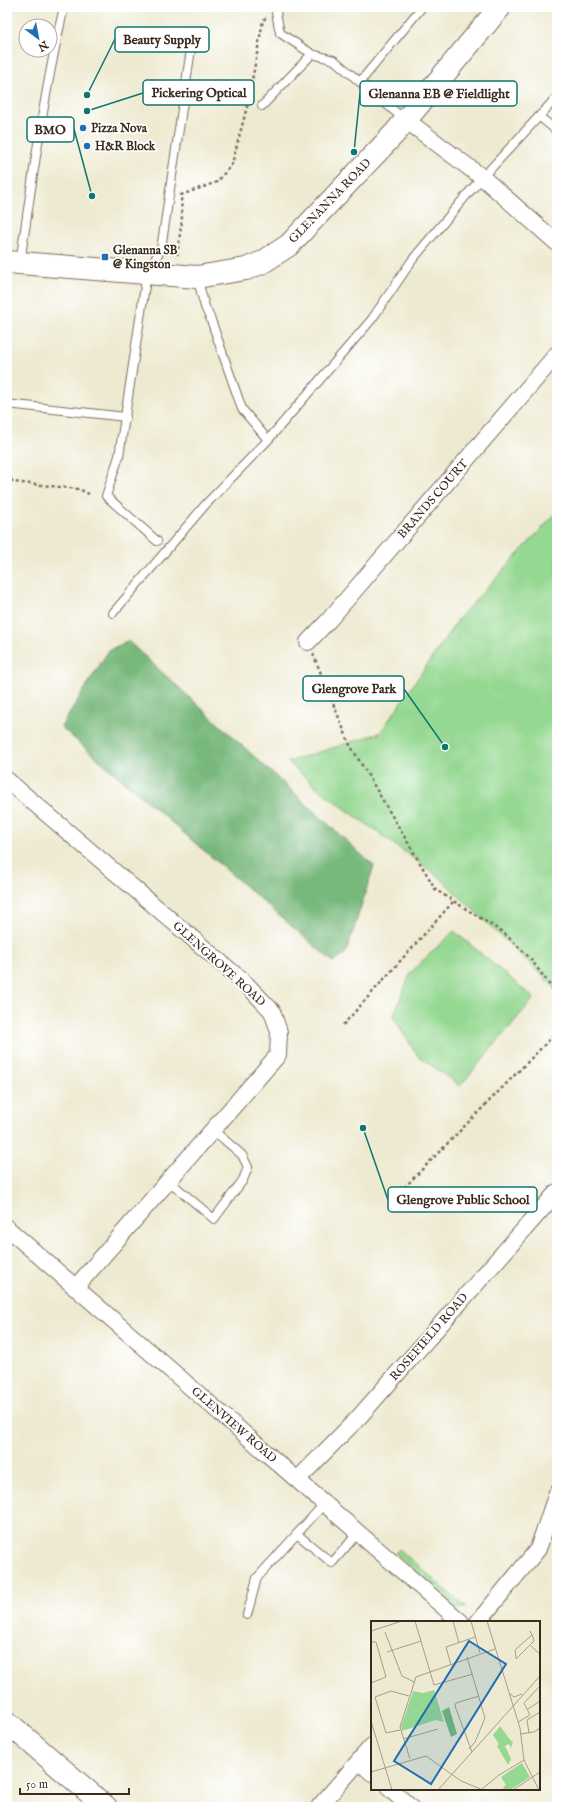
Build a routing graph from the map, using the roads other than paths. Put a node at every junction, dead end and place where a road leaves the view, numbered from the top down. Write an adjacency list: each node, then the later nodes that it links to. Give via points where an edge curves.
1 (64, 7): 15 (lane)
2 (422, 7): 7 (lane)
3 (500, 7): 11 (street, GLENANNA ROAD)
4 (275, 10): 6 (lane, via 280,33)
5 (191, 49): 16 (lane, via 161,249)
6 (312, 54): 7 (lane, via 334,60); 9 (lane)
7 (360, 82): 11 (lane)
8 (557, 97): 10 (lane)
9 (262, 106)
10 (540, 117): 12 (lane); 13 (lane)
11 (406, 120): 13 (street); 17 (street, GLENANNA ROAD, via 288,245 246,269)
12 (557, 131)
13 (483, 178): 14 (street); 21 (lane, via 413,259 372,319)
14 (557, 243)
15 (14, 263): 16 (street, GLENANNA ROAD)
16 (147, 273): 17 (street, GLENANNA ROAD); 20 (lane)
17 (198, 277): 21 (lane, via 205,307 242,409)
18 (557, 354): 24 (street, BRANDS COURT)
19 (7, 404): 20 (lane)
20 (126, 417): 22 (lane, via 119,456 106,496)
21 (268, 440): 23 (lane, via 206,504)
22 (157, 540)
23 (113, 613)
24 (308, 642)
25 (7, 780): 26 (street, GLENGROVE ROAD, via 246,984 272,1011 279,1032 278,1055)
26 (213, 1130): 27 (street, GLENGROVE ROAD); 27 (lane, via 242,1155 248,1166 243,1180 214,1218)
27 (169, 1181): 30 (street, GLENGROVE ROAD)
28 (557, 1192): 31 (street, ROSEFIELD ROAD, via 359,1417)
29 (7, 1228): 30 (street, GLENVIEW ROAD)
30 (75, 1288): 31 (street, GLENVIEW ROAD)
31 (298, 1479): 33 (street, GLENVIEW ROAD)
32 (557, 1493): 38 (street, via 538,1550)
33 (325, 1503): 34 (street, GLENVIEW ROAD); 35 (lane)
34 (358, 1533): 35 (lane, via 332,1563); 37 (street, GLENVIEW ROAD)
35 (298, 1534): 36 (lane, via 257,1578)
36 (247, 1615)
37 (460, 1621)
38 (479, 1621)
39 (7, 1722): 44 (street)
40 (371, 1747): 41 (street)
41 (359, 1761): 42 (street); 45 (street)
42 (371, 1772)
43 (391, 1790): 46 (street)
44 (106, 1807)
45 (319, 1807)
46 (410, 1807)

